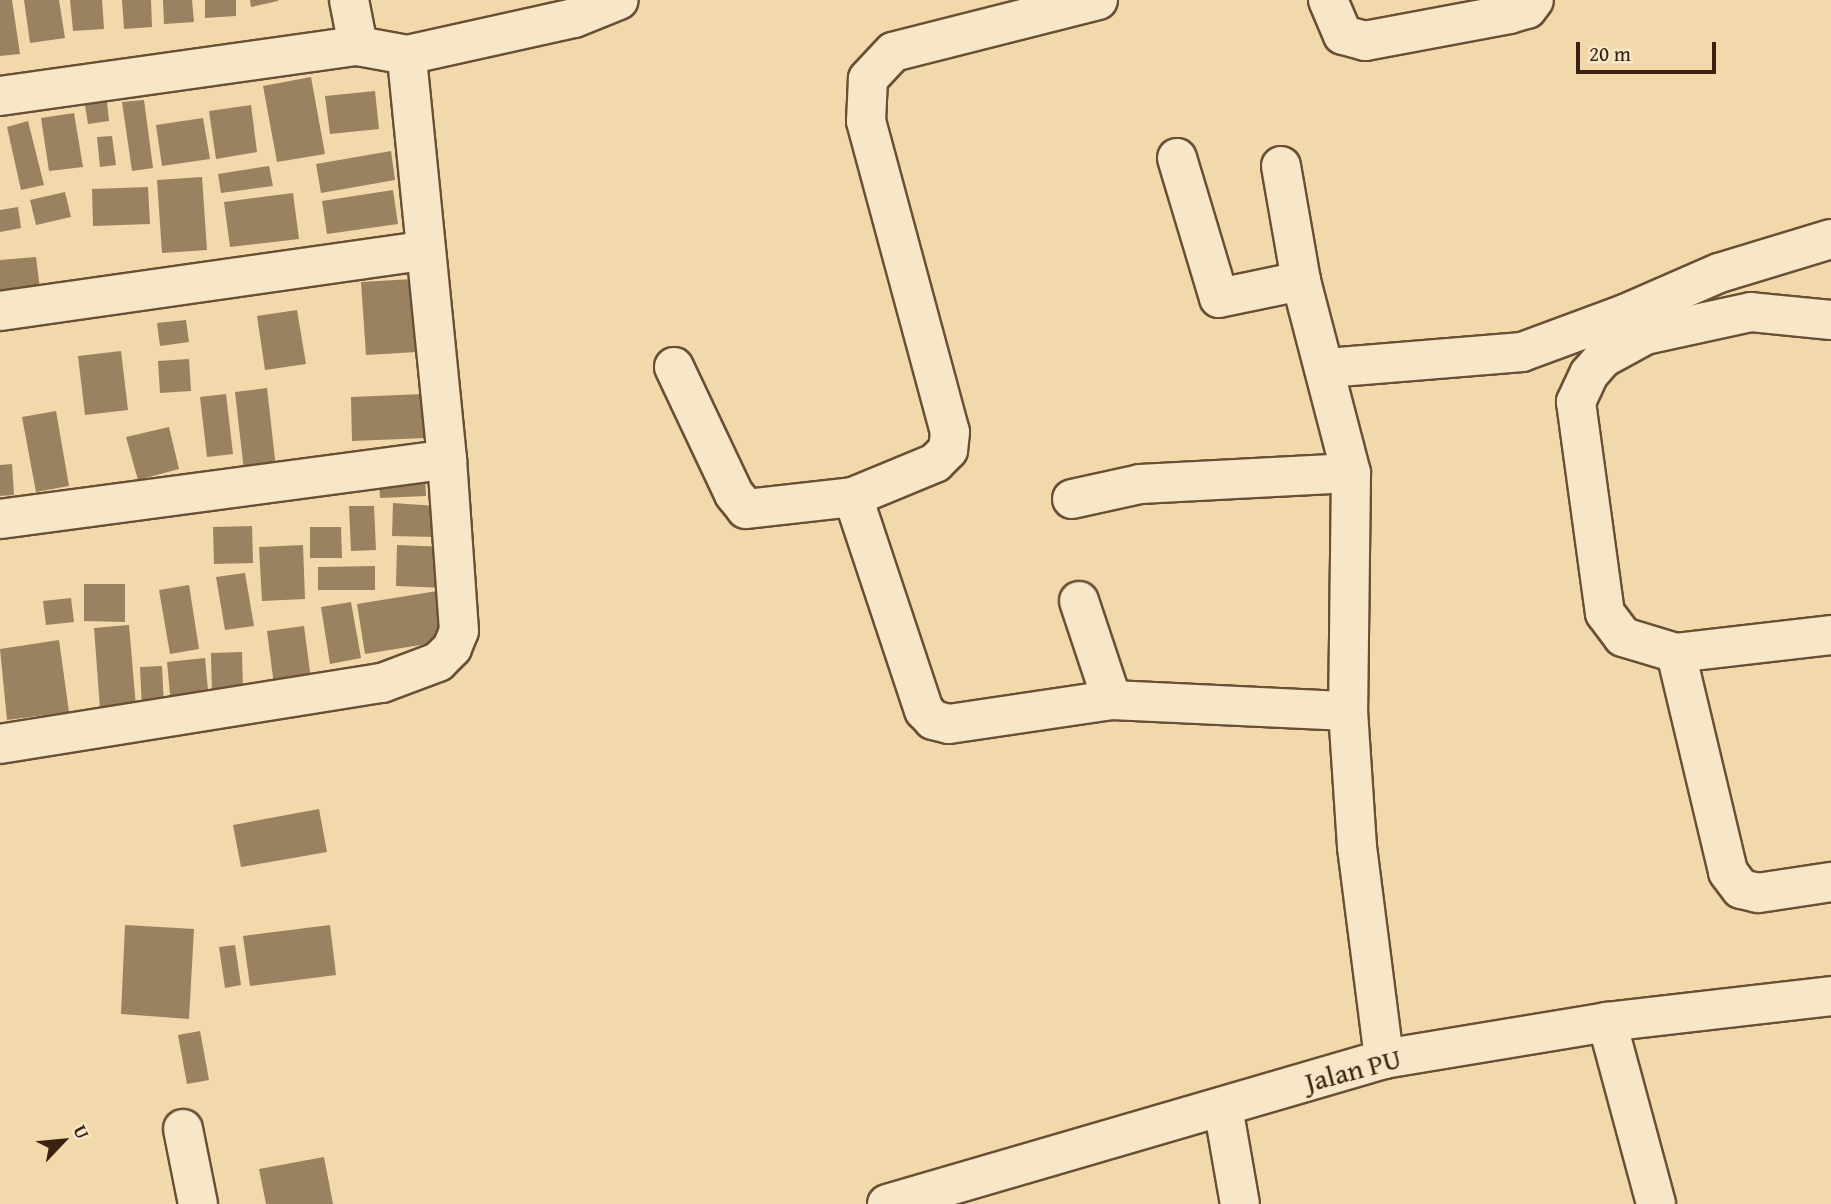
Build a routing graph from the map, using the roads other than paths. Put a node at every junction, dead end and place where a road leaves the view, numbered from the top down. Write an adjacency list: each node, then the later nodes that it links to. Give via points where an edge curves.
1 (349, 0): 7 (street)
2 (619, 0): 6 (street)
3 (1098, 0): 21 (street, via 893,52 868,79 866,121 950,432 948,450 935,463)
4 (1328, 0): 5 (street, via 1343,35 1364,41 1518,12)
5 (1534, 0)
6 (573, 9): 8 (street)
7 (358, 46): 8 (street); 9 (street)
8 (407, 55): 13 (street)
9 (0, 96)
10 (1177, 158): 14 (street, via 1219,298)
11 (1281, 166): 14 (street)
12 (1831, 239): 18 (street, via 1719,273 1522,352)
13 (426, 250): 15 (street); 19 (street)
14 (1301, 281): 18 (street)
15 (0, 311)
16 (1831, 320): 26 (street, via 1751,312 1658,332 1624,344 1589,374 1576,402 1605,613 1623,638)
17 (674, 367): 21 (street, via 734,494 746,509)
18 (1327, 368): 20 (street)
19 (447, 459): 23 (street); 29 (street, via 459,631 438,662 382,683)
20 (1351, 473): 22 (street, via 1140,484); 28 (street)
21 (853, 497): 27 (street, via 924,710 933,720 949,724)
22 (1072, 499)
23 (0, 519)
24 (1079, 601): 27 (street)
25 (1831, 635): 26 (street)
26 (1676, 653): 30 (street, via 1728,872 1741,890 1758,893)
27 (1112, 701): 28 (street)
28 (1348, 711): 33 (street, via 1357,847)
29 (0, 744)
30 (1831, 882)
31 (1831, 996): 32 (street, Jalan PU)
32 (1607, 1022): 33 (street, Jalan PU); 39 (street)
33 (1384, 1059): 34 (street, Jalan PU)
34 (1223, 1107): 37 (street, Jalan PU); 38 (street)
35 (183, 1129): 36 (street)
36 (198, 1204)
37 (887, 1204)
38 (1240, 1204)
39 (1656, 1204)

